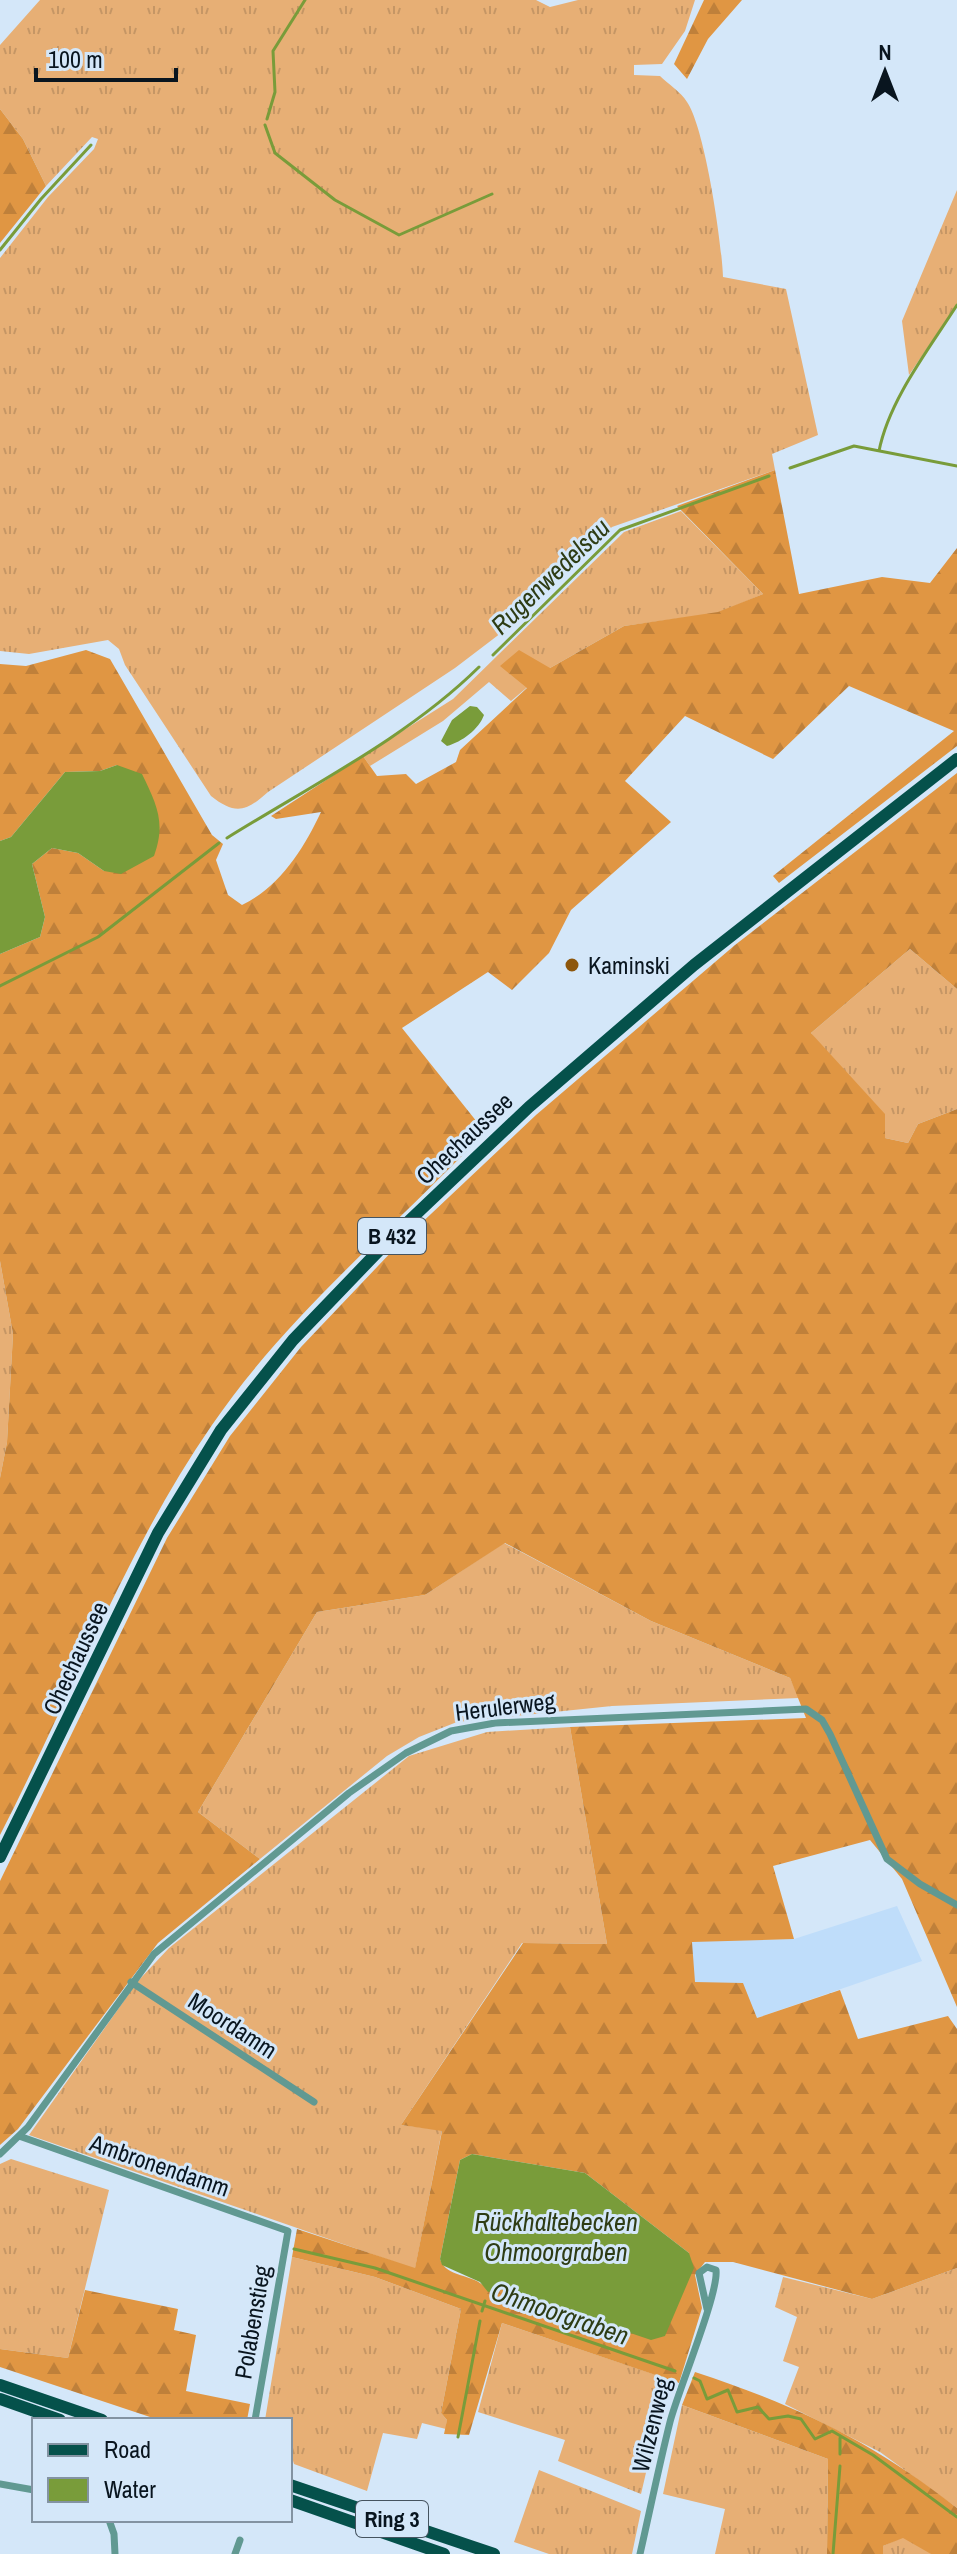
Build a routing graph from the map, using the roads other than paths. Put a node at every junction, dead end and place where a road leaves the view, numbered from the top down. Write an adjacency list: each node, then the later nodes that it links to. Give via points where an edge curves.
1 (957, 759): 2 (main road, Ohechaussee / B 432, via 694,965 529,1107 293,1340 221,1430 158,1533)
2 (0, 1857)
3 (957, 1905): 4 (street, Herulerweg, via 887,1859 830,1734 806,1709 495,1723 441,1735 381,1768 171,1939)
4 (131, 1982): 5 (street, Moordamm); 6 (street, Herulerweg)
5 (314, 2102)
6 (19, 2136): 7 (street, Herulerweg); 8 (street, Ambronendamm)
7 (0, 2154)
8 (288, 2231): 14 (street, Polabenstieg)
9 (707, 2309): 9 (street, Wilzenweg, via 717,2278 716,2270 707,2267 699,2273); 25 (street, Wilzenweg, via 670,2423)
10 (0, 2385): 13 (main road)
11 (0, 2399): 12 (main road)
12 (54, 2418)
13 (96, 2418)
14 (255, 2418)
15 (0, 2484): 17 (street)
16 (292, 2486): 24 (main road, Ring 3)
17 (32, 2490)
18 (292, 2501): 23 (main road, Ring 3)
19 (110, 2522): 21 (street)
20 (240, 2540): 22 (street)
21 (115, 2554)
22 (235, 2554)
23 (444, 2554)
24 (494, 2554)
25 (640, 2554)

